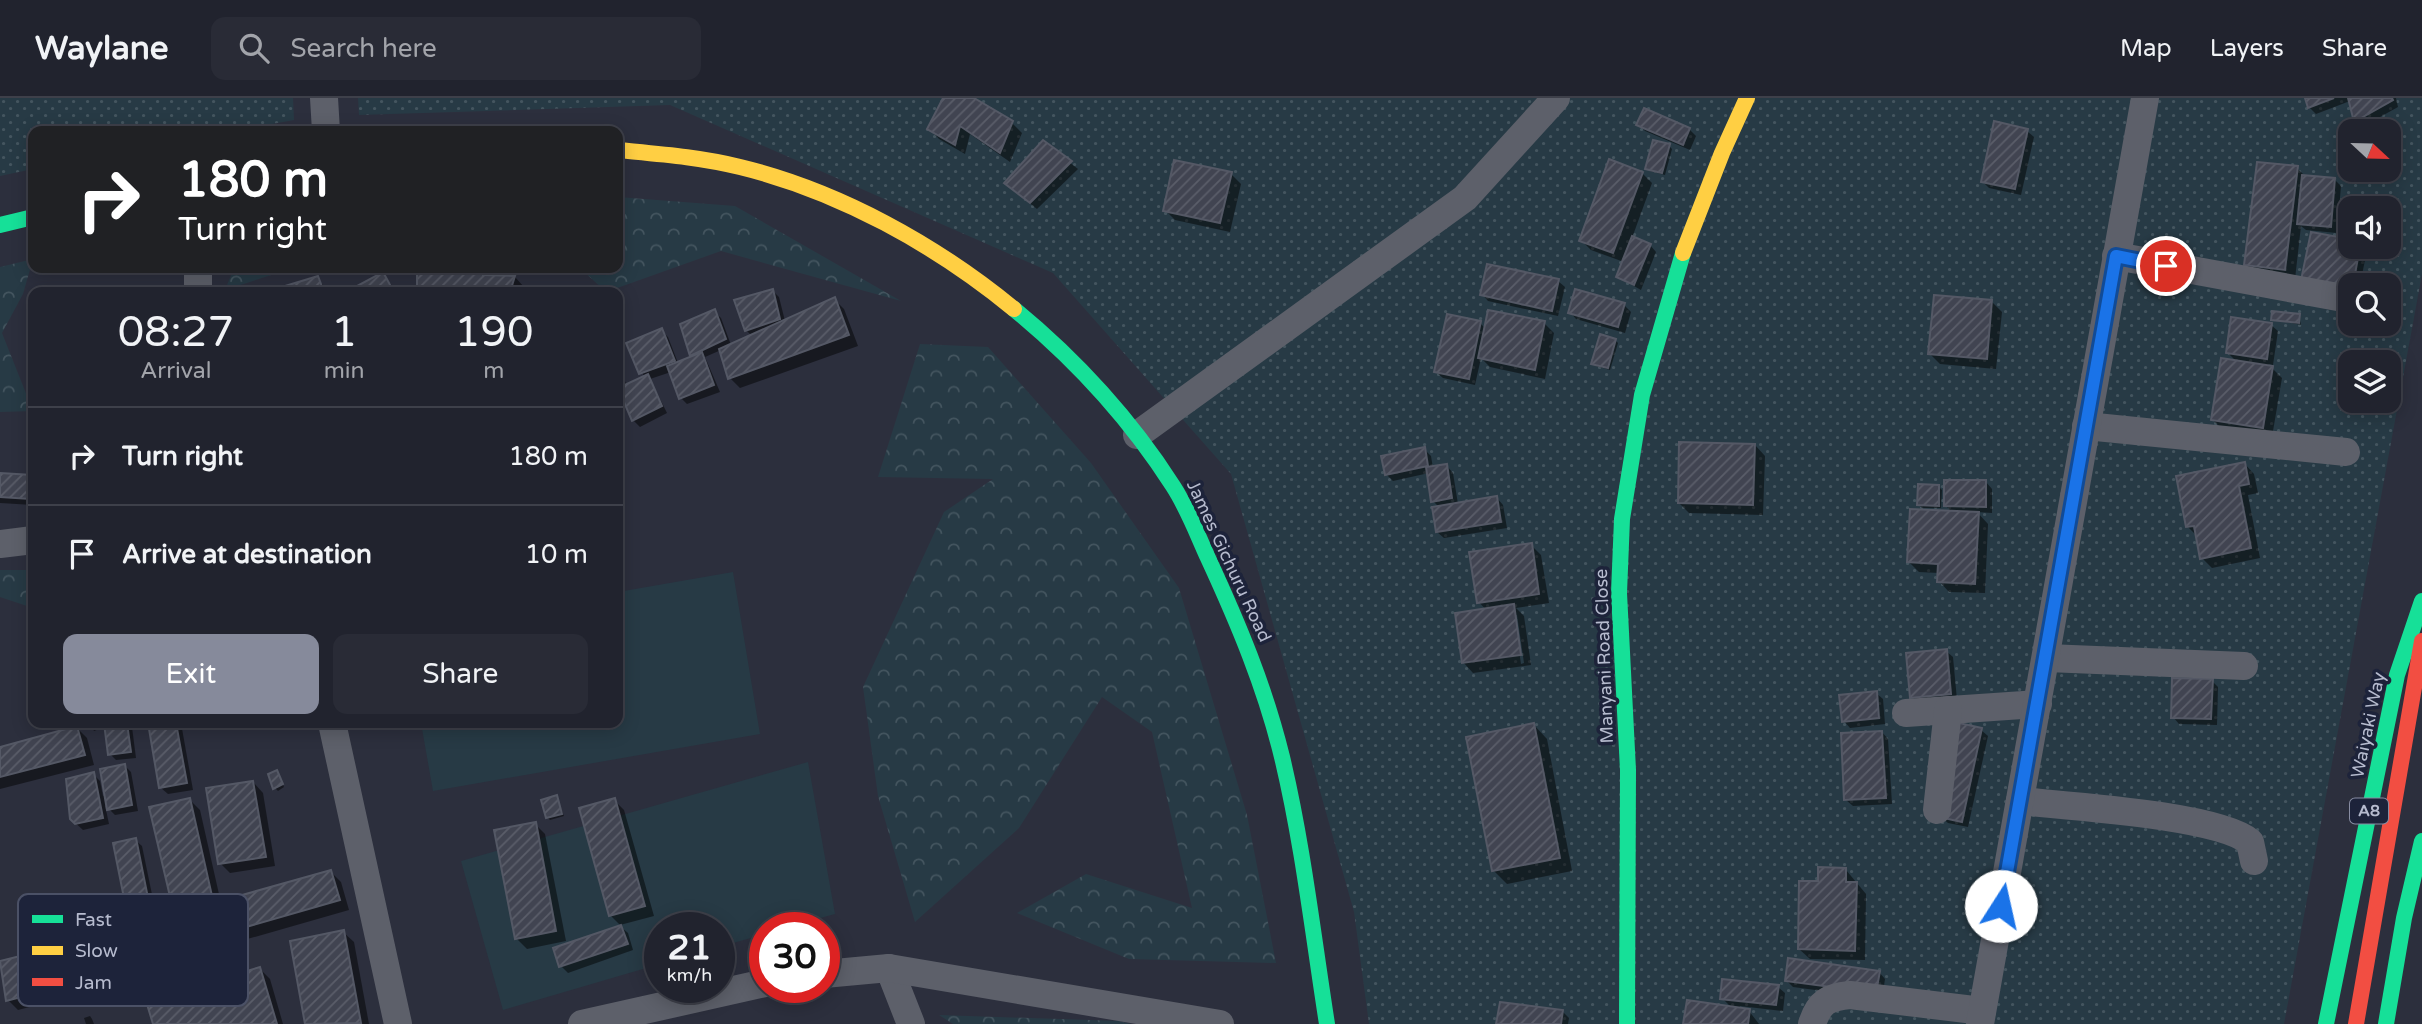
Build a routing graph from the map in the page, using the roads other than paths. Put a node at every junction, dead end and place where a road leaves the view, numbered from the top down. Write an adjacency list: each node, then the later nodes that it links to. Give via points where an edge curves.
1 (324, 98): 5 (street)
2 (1556, 98): 12 (street, via 1465,198)
3 (1747, 98): 37 (main road, Manyani Road Close, via 1716,163 1674,280 1647,380 1629,477 1619,581 1626,686)
4 (2145, 98): 9 (street)
5 (326, 126)
6 (623, 151): 12 (main road, James Gichuru Road, via 759,171 864,212 939,252 1012,305 1117,408)
7 (28, 218): 8 (main road)
8 (0, 225)
9 (2116, 256): 10 (street); 11 (street)
10 (2338, 297)
11 (2087, 426): 13 (street); 18 (street)
12 (1136, 435): 36 (main road, James Gichuru Road, via 1174,486 1258,672 1296,821)
13 (2346, 452)
14 (28, 541): 15 (street)
15 (0, 544)
16 (2422, 601): 39 (main road, Waiyaki Way / A8, via 2397,675)
17 (2422, 641): 40 (main road, A8)
18 (2047, 658): 19 (street); 20 (street)
19 (2244, 666)
20 (2038, 704): 21 (street); 24 (street)
21 (1948, 710): 22 (street); 25 (street)
22 (1906, 713)
23 (333, 728): 32 (street)
24 (2020, 800): 27 (street, via 2228,830 2250,842); 31 (street)
25 (1937, 810)
26 (2422, 841): 41 (main road)
27 (2254, 861)
28 (889, 968): 29 (street); 34 (street); 35 (street)
29 (840, 973)
30 (749, 987): 33 (street)
31 (1981, 1018): 38 (street, via 1850,995 1830,997 1819,1005)
32 (398, 1024)
33 (582, 1024)
34 (911, 1024)
35 (1220, 1024)
36 (1327, 1024)
37 (1628, 1024)
38 (1812, 1024)
39 (2326, 1024)
40 (2356, 1024)
41 (2386, 1024)

